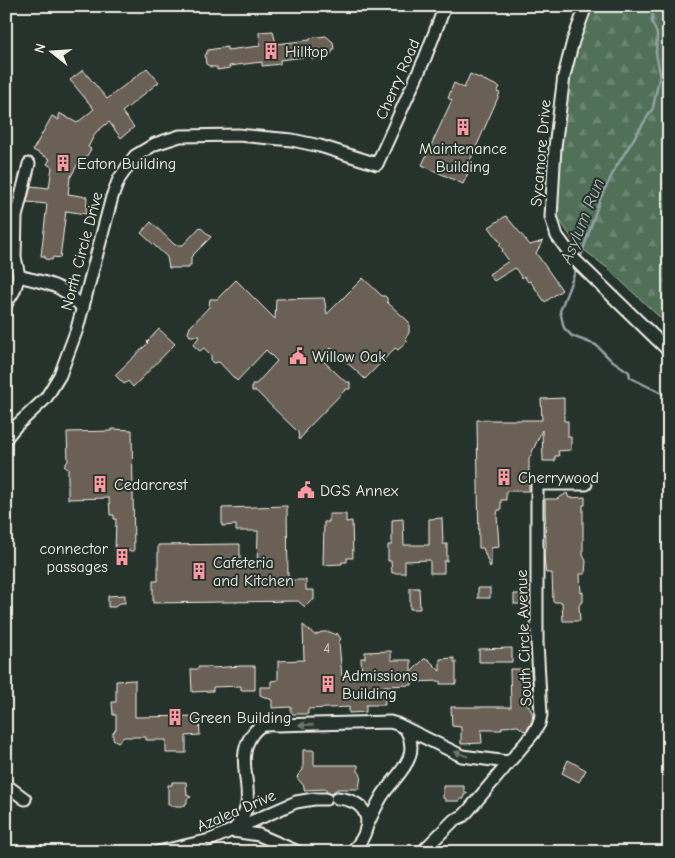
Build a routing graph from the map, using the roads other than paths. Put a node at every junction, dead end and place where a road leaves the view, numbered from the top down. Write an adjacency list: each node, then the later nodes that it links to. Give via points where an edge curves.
1 (445, 6): 4 (street, Cherry Road)
2 (586, 6): 8 (street, Sycamore Drive, via 572,42 564,76 552,182 553,226 578,262)
3 (29, 164): 5 (street, via 16,217 15,258)
4 (377, 164): 7 (street, North Circle Drive, via 312,144 267,137 180,136 148,147 135,156 118,179)
5 (19, 276): 6 (street); 7 (street, via 58,287)
6 (6, 304)
7 (83, 308): 9 (street, North Circle Drive, via 56,384)
8 (669, 351)
9 (6, 438)
10 (586, 484): 12 (street, South Circle Avenue, via 537,484 537,642 541,715 533,734)
11 (405, 728): 12 (street, one-way to 11, via 462,756); 15 (street, via 411,740 408,760 382,796); 16 (street, one-way to 16, via 383,722 260,725 245,748 247,804)
12 (508, 762): 20 (street, South Circle Avenue, via 468,811 454,820)
13 (6, 785): 14 (street)
14 (24, 799)
15 (366, 828): 16 (street, Azalea Drive, via 363,808 345,799 332,798 290,804); 19 (street)
16 (233, 831): 17 (street, Azalea Drive, via 199,844); 18 (street, via 259,835)
17 (158, 852)
18 (298, 852)
19 (351, 852)
20 (422, 852)

